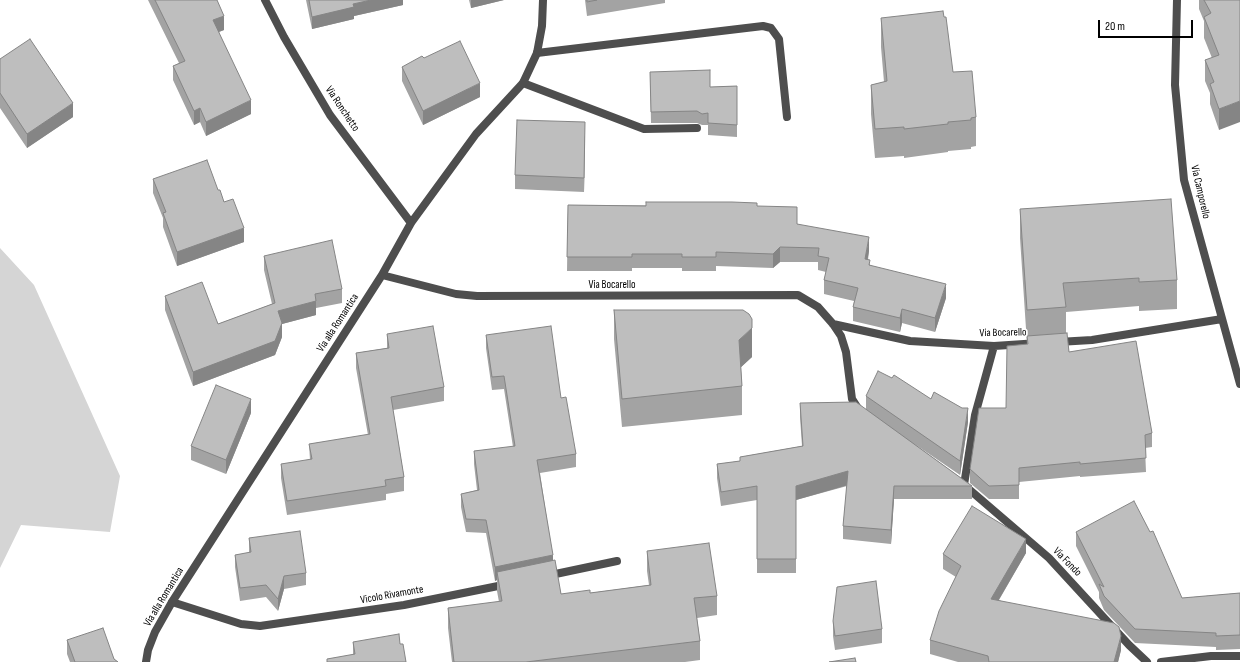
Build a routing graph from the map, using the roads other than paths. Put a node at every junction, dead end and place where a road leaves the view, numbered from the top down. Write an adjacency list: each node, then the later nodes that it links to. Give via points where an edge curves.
1 (265, 0): 8 (street, Via Ronchetto, via 330,115)
2 (544, 0): 4 (street, Via alla Romantica)
3 (1177, 0): 10 (street, Via Camporello, via 1174,85 1184,180)
4 (537, 53): 5 (street, Via alla Romantica); 6 (street, via 764,26 775,32 779,39)
5 (523, 84): 7 (street, via 644,129); 8 (street, Via alla Romantica, via 476,134)
6 (787, 117)
7 (697, 128)
8 (411, 223): 9 (street, Via alla Romantica)
9 (382, 275): 11 (street, Via Bocarello, via 456,294 477,296 798,295 818,307); 18 (street, Via alla Romantica)
10 (1222, 319): 12 (street, Via Bocarello, via 1092,340); 13 (street, Via Camporello)
11 (833, 324): 12 (street, Via Bocarello, via 910,341); 14 (street, Via Bocarello, via 846,352 852,399)
12 (994, 346): 21 (street, Via Fondo, via 975,414 961,483 1049,558)
13 (1240, 384)
14 (862, 414)
15 (617, 562): 16 (street)
16 (541, 577)
17 (518, 582): 18 (street, Vicolo Rivamonte, via 404,605 260,626 241,624)
18 (172, 602): 20 (street, Via alla Romantica, via 155,632)
19 (1240, 656): 22 (street, via 1211,656)
20 (146, 662)
21 (1147, 662)
22 (1161, 662)

